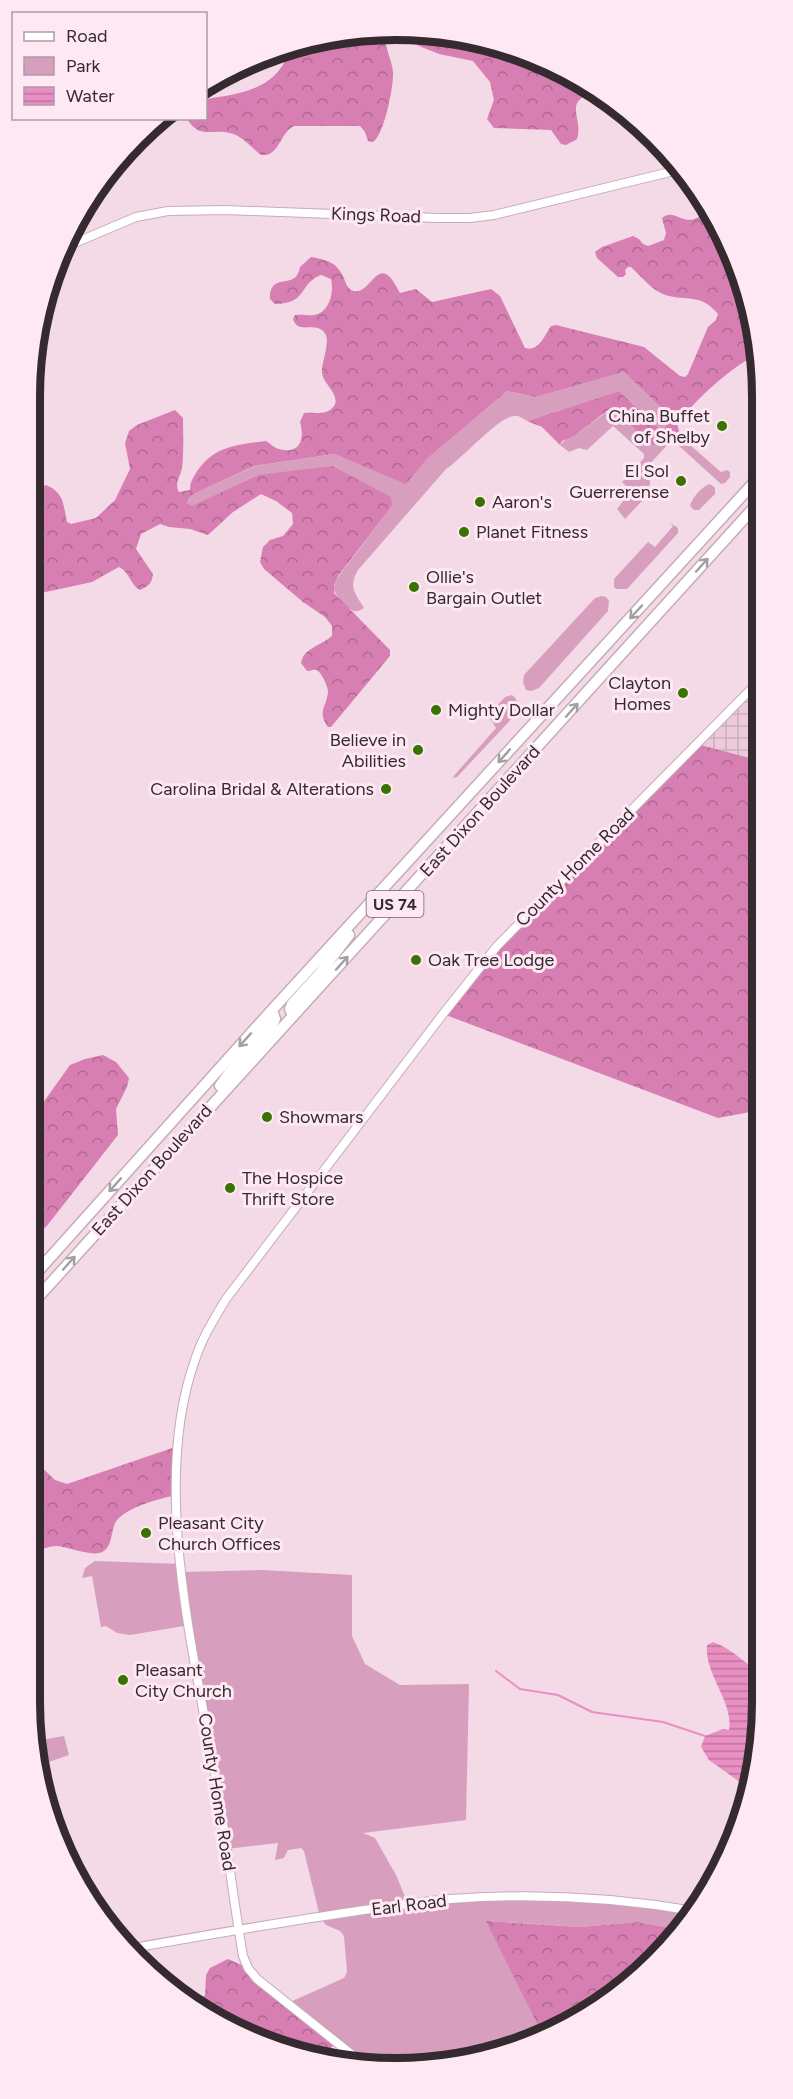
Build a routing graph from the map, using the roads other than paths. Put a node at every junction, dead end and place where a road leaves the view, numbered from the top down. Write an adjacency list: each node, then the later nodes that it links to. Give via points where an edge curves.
1 (672, 171): 2 (street, Kings Road, via 470,218 168,211 136,217)
2 (75, 243)
3 (752, 485): 6 (highway, East Dixon Boulevard / US 74, one-way to 6)
4 (752, 510): 8 (highway, East Dixon Boulevard / US 74, one-way to 4)
5 (752, 688): 13 (street, County Home Road, via 525,916 471,978 226,1299 195,1359 181,1417 176,1517 189,1625)
6 (357, 919): 7 (highway, East Dixon Boulevard / US 74); 8 (highway, via 344,943 291,1005)
7 (272, 1010): 9 (highway, via 273,1023 230,1072); 10 (highway, East Dixon Boulevard / US 74, one-way to 10)
8 (293, 1016): 9 (highway, East Dixon Boulevard / US 74)
9 (212, 1103): 11 (highway, East Dixon Boulevard / US 74, one-way to 9)
10 (40, 1269)
11 (40, 1295)
12 (686, 1910): 13 (street, Earl Road, via 581,1898 500,1897 419,1902)
13 (239, 1928): 14 (street, Earl Road); 15 (street, County Home Road, via 243,1956 253,1974)
14 (138, 1947)
15 (353, 2055)

